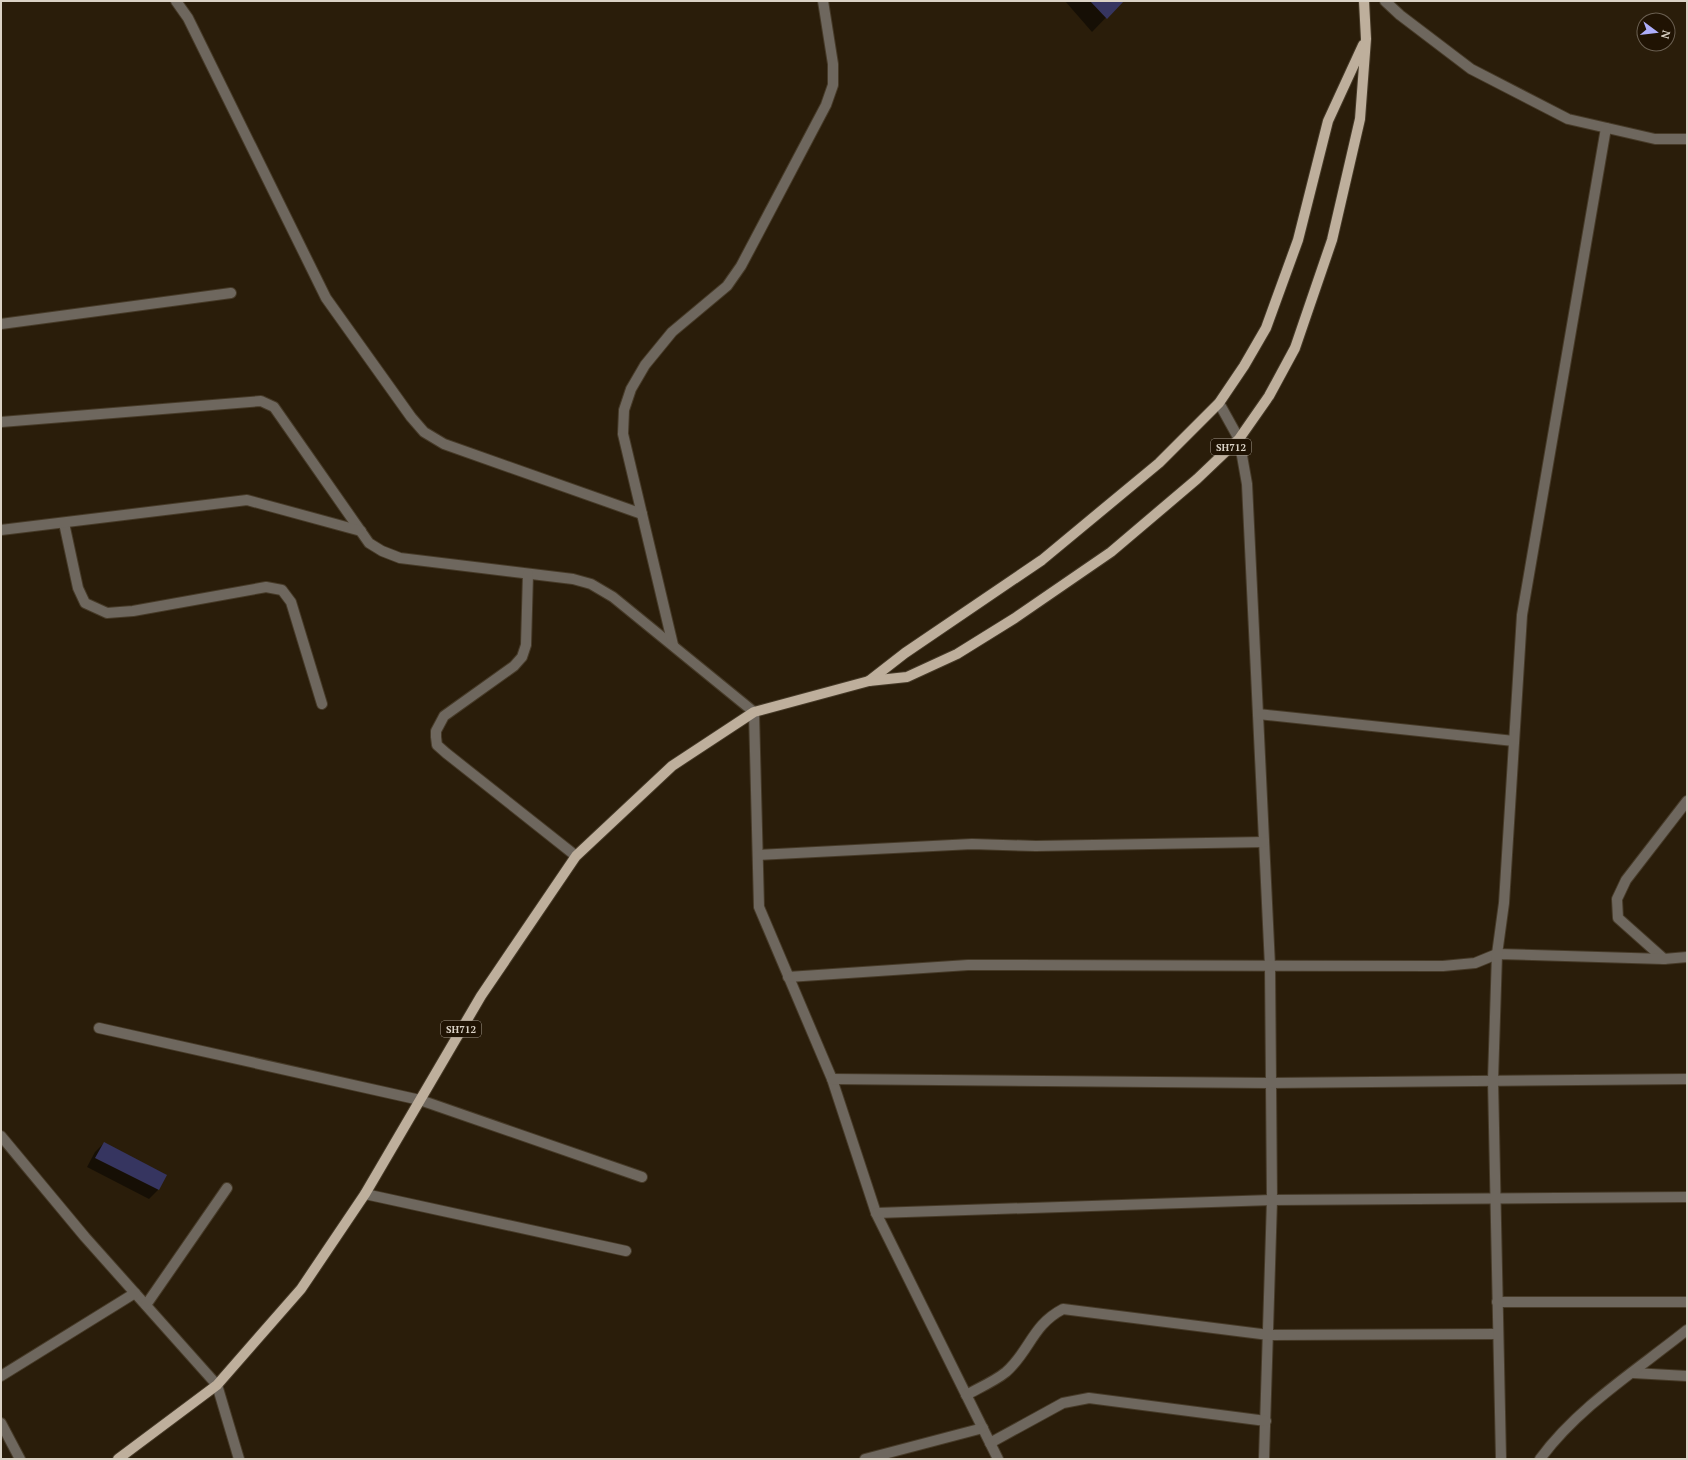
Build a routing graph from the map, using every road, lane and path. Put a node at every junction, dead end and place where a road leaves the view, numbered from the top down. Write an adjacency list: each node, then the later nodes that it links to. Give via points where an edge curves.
1 (176, 1): 13 (street, via 188,18 326,298 424,432 444,444)
2 (823, 1): 13 (street, via 833,64 833,85 826,105 741,266 727,286 672,332 645,365 631,389 624,410 623,434)
3 (1364, 1): 5 (main road, SH712)
4 (1385, 1): 6 (street, via 1400,16 1471,69 1568,119)
5 (1366, 39): 10 (main road, SH712, via 1328,121 1298,240 1266,328); 12 (main road, SH712, via 1360,119 1332,240 1295,348 1269,396)
6 (1606, 128): 7 (street, via 1655,138); 23 (street, via 1522,614)
7 (1687, 139)
8 (231, 293): 9 (street)
9 (1, 324)
10 (1219, 403): 12 (street); 19 (main road, SH712, via 1159,463 1042,560)
11 (1, 422): 16 (street, via 261,401 274,407)
12 (1239, 439): 19 (main road, SH712, via 1197,479 1111,552 1015,618 957,654 907,677); 22 (street, via 1247,484)
13 (642, 514): 18 (street)
14 (64, 522): 15 (street); 16 (street, via 247,500); 20 (street, via 78,588 85,603 107,612 133,611 266,587 282,590 291,602)
15 (1, 530)
16 (361, 531): 17 (street, via 369,543 400,558)
17 (528, 574): 18 (street, via 573,579 591,584 613,597); 27 (street, via 526,645 522,657 514,666 444,716 436,731 437,745)
18 (673, 645): 21 (street)
19 (869, 680): 21 (main road, SH712)
20 (322, 704)
21 (754, 712): 26 (street); 27 (main road, SH712, via 672,766)
22 (1258, 714): 23 (street); 25 (street)
23 (1514, 741): 28 (street, via 1504,903)
24 (1687, 801): 30 (street, via 1626,880 1617,899 1618,918)
25 (1264, 842): 26 (street, via 1036,846 972,844); 31 (street)
26 (758, 855): 32 (street, via 759,907)
27 (576, 856): 38 (main road, SH712, via 481,996)
28 (1497, 954): 30 (street); 31 (street, via 1475,963 1443,966); 36 (street)
29 (1687, 956): 30 (street)
30 (1664, 959)
31 (1270, 966): 32 (street, via 968,965); 37 (street)
32 (788, 977): 35 (street)
33 (99, 1028): 38 (street)
34 (1687, 1078): 36 (street)
35 (832, 1079): 37 (street); 46 (street)
36 (1493, 1080): 37 (street); 45 (street)
37 (1270, 1083): 44 (street)
38 (420, 1100): 40 (street); 42 (main road, SH712)
39 (1, 1136): 48 (street)
40 (642, 1177)
41 (227, 1188): 51 (street)
42 (365, 1194): 47 (street); 58 (main road, SH712, via 301,1289)
43 (1687, 1196): 45 (street)
44 (1272, 1200): 45 (street); 46 (street); 54 (street)
45 (1495, 1200): 49 (street)
46 (876, 1213): 59 (street)
47 (626, 1251)
48 (135, 1293): 51 (street); 56 (street)
49 (1497, 1302): 50 (street); 53 (street)
50 (1687, 1302)
51 (146, 1305): 58 (street)
52 (1687, 1330): 55 (street)
53 (1498, 1334): 54 (street); 70 (street)
54 (1269, 1335): 59 (street, via 1063,1309 1051,1315 1040,1326 1005,1373); 60 (street)
55 (1633, 1373): 57 (street); 71 (street, via 1596,1401 1551,1444)
56 (1, 1376)
57 (1687, 1376)
58 (217, 1385): 65 (main road, SH712); 66 (street)
59 (966, 1395): 62 (street)
60 (1266, 1421): 63 (street, via 1089,1398 1063,1403); 69 (street)
61 (1, 1423): 64 (street)
62 (983, 1428): 63 (street); 67 (street)
63 (990, 1443): 68 (street)
64 (20, 1459)
65 (118, 1459)
66 (239, 1459)
67 (865, 1459)
68 (998, 1459)
69 (1264, 1459)
70 (1500, 1459)
71 (1540, 1459)

